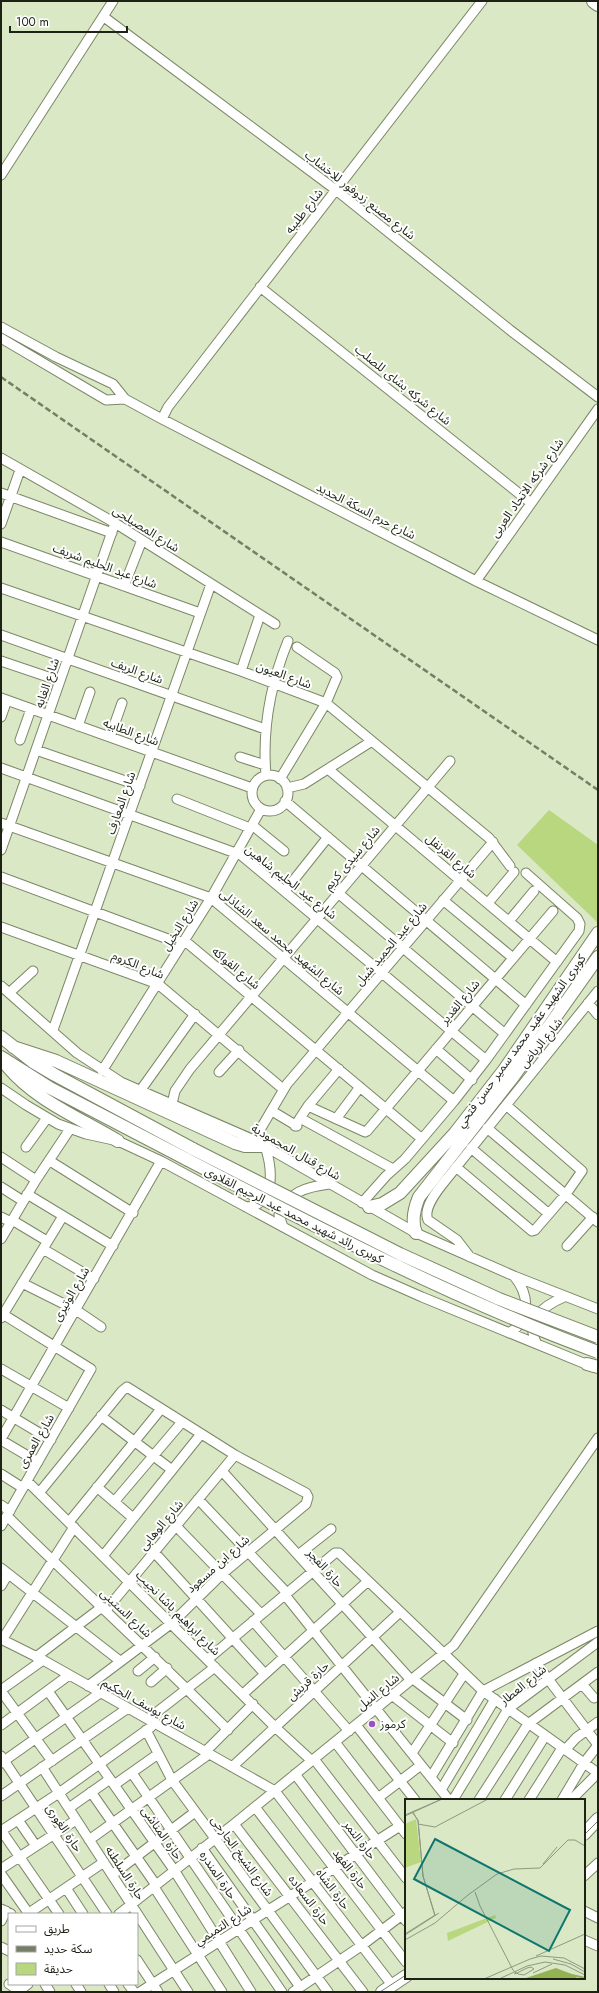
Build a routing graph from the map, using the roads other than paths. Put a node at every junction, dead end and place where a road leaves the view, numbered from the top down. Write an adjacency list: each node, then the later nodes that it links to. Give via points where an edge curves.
1 (113, 1): 5 (street)
2 (482, 1): 7 (street, شارع طليبه)
3 (594, 1): 4 (highway)
4 (598, 4)
5 (104, 17): 6 (street); 7 (street, شارع مصنع زدوفور للاخشاب)
6 (1, 175)
7 (336, 190): 8 (street, شارع طليبه); 11 (street, شارع مصنع زدوفور للاخشاب)
8 (260, 287): 14 (street, شارع طليبه, via 168,407); 19 (street, شارع شركه بشاى للصلب)
9 (1, 327): 12 (street, شارع حرم السكة الحديد, via 113,384)
10 (1, 338): 12 (street, شارع حرم السكة الحديد, via 106,400)
11 (598, 397)
12 (125, 399): 14 (street, شارع حرم السكة الحديد)
13 (598, 409): 19 (street, شارع شركه الاتحاد العربى)
14 (162, 419): 26 (street, شارع حرم السكة الحديد)
15 (1, 458): 16 (street, شارع المصيلحى)
16 (20, 470): 18 (street); 20 (street, شارع المصيلحى)
17 (1, 493): 18 (street)
18 (11, 496): 21 (street); 22 (street)
19 (530, 503): 26 (street, شارع شركه الاتحاد العربى)
20 (116, 523): 22 (street, شارع الغابه); 23 (street, شارع المصيلحى)
21 (1, 524)
22 (112, 533): 25 (street, شارع الغابه)
23 (142, 540): 27 (street, شارع المصيلحى); 28 (street)
24 (1, 542): 25 (street, شارع عبد الحليم شريف)
25 (97, 576): 28 (street, شارع عبد الحليم شريف); 32 (street, شارع الغابه)
26 (476, 581): 35 (street, شارع حرم السكة الحديد)
27 (211, 584): 30 (street, شارع المعارف); 31 (street, شارع المصيلحى)
28 (124, 586): 30 (street, شارع عبد الحليم شريف)
29 (1, 588): 32 (street, شارع العيون)
30 (200, 613): 38 (street, شارع المعارف)
31 (260, 615): 33 (street, شارع المصيلحى); 41 (street)
32 (82, 616): 38 (street, شارع العيون); 39 (street, شارع الغابه)
33 (275, 624)
34 (1, 636): 39 (street, شارع الريف)
35 (598, 640)
36 (288, 641): 43 (street)
37 (297, 647): 48 (street, via 335,673 337,677)
38 (187, 652): 41 (street, شارع العيون); 45 (street, شارع المعارف)
39 (68, 659): 42 (street, شارع الغابه); 45 (street, شارع الريف)
40 (1, 661): 42 (street)
41 (241, 671): 43 (street, شارع العيون)
42 (60, 681): 50 (street, شارع الغابه)
43 (273, 683): 48 (street, شارع العيون); 53 (street)
44 (90, 692): 52 (street)
45 (172, 696): 53 (street, شارع الريف); 58 (street, شارع المعارف)
46 (4, 699): 49 (street, شارع الطابيه); 51 (street)
47 (122, 703): 54 (street)
48 (326, 703): 56 (street, شارع العيون); 66 (street)
49 (31, 709): 50 (street, شارع الطابيه); 55 (street)
50 (48, 715): 52 (street, شارع الطابيه); 57 (street, شارع الغابه)
51 (1, 717)
52 (78, 726): 54 (street, شارع الطابيه)
53 (265, 729): 61 (street)
54 (110, 737): 58 (street, شارع الطابيه)
55 (20, 740)
56 (372, 741): 63 (street); 68 (street, شارع العيون)
57 (36, 750): 65 (street, شارع الغابه); 67 (street)
58 (152, 752): 67 (street, شارع المعارف); 69 (street, شارع الطابيه)
59 (240, 757): 61 (street)
60 (450, 761): 68 (street, شارع سيدى كريم)
61 (265, 765): 64 (street)
62 (1, 768): 65 (street, شارع عبد الحليم شاهين)
63 (328, 769): 70 (street, via 304,784); 75 (street, شارع القرنفل)
64 (266, 775): 66 (street); 69 (street, via 257,780)
65 (27, 777): 74 (street, شارع عبد الحليم شاهين); 76 (street, شارع الغابه)
66 (280, 779): 70 (street)
67 (140, 786): 74 (street, شارع المعارف)
68 (428, 787): 75 (street, شارع سيدى كريم); 79 (street, شارع العيون)
69 (252, 788): 73 (street, via 252,798)
70 (287, 788): 72 (street)
71 (177, 799): 77 (street)
72 (285, 801): 73 (street, via 275,810); 78 (street)
73 (261, 809): 77 (street, شارع النخيل)
74 (130, 814): 82 (street, شارع عبد الحليم شاهين); 83 (street, شارع المعارف)
75 (396, 824): 84 (street, شارع سيدى كريم); 87 (street, شارع القرنفل)
76 (5, 825): 80 (street, شارع الغابه); 83 (street, شارع الشهيد محمد سعد الشاذلى)
77 (251, 826): 81 (street); 82 (street, شارع النخيل)
78 (328, 837): 84 (street); 88 (street)
79 (493, 842): 87 (street, شارع عبد الحميد شبل); 93 (street, شارع العيون, via 512,869)
80 (1, 850)
81 (284, 851)
82 (236, 853): 88 (street, شارع عبد الحليم شاهين, via 246,858); 91 (street, شارع النخيل)
83 (113, 863): 91 (street, شارع الشهيد محمد سعد الشاذلى); 94 (street, شارع المعارف)
84 (361, 865): 90 (street, شارع سيدى كريم); 97 (street)
85 (526, 873): 108 (street, via 577,918 580,924 578,934)
86 (1, 877): 94 (street)
87 (461, 880): 92 (street, شارع عبد الحميد شبل); 93 (street, شارع القرنفل)
88 (286, 891): 96 (street, شارع عبد الحليم شاهين)
89 (534, 891): 98 (street)
90 (338, 893): 96 (street, شارع سيدى كريم); 103 (street)
91 (211, 898): 102 (street, شارع النخيل); 105 (street, شارع الشهيد محمد سعد الشاذلى)
92 (443, 900): 97 (street, شارع عبد الحميد شبل); 107 (street)
93 (488, 903): 98 (street, شارع القرنفل)
94 (95, 911): 102 (street, via 176,942); 104 (street, شارع المعارف)
95 (553, 911): 101 (street, شارع الغدير)
96 (317, 917): 105 (street, شارع سيدى كريم); 110 (street, شارع عبد الحليم شاهين)
97 (426, 920): 103 (street, شارع عبد الحميد شبل); 111 (street)
98 (509, 921): 101 (street, شارع القرنفل)
99 (1, 928): 104 (street, شارع الكروم)
100 (598, 933): 170 (main road, كوبرى الشهيد عقيد محمد سمير حسن فتحي, via 504,1070 434,1158 394,1197 382,1204)
101 (529, 939): 107 (street, شارع الغدير); 108 (street, شارع القرنفل)
102 (185, 940): 112 (street, شارع النخيل); 116 (street, شارع الفواكه)
103 (403, 948): 110 (street, شارع عبد الحميد شبل); 119 (street)
104 (79, 956): 112 (street, شارع الكروم); 123 (street, شارع المعارف)
105 (284, 957): 116 (street, شارع سيدى كريم); 120 (street, شارع الشهيد محمد سعد الشاذلى)
106 (598, 957): 163 (main road, كوبرى الشهيد عقيد محمد سمير حسن فتحي)
107 (513, 958): 111 (street, شارع الغدير)
108 (557, 962): 118 (street)
109 (33, 970): 115 (street)
110 (382, 972): 120 (street, شارع عبد الحميد شبل); 124 (street, شارع عبد الحليم شاهين)
111 (495, 979): 118 (street); 119 (street, شارع الغدير)
112 (158, 984): 121 (street, شارع الكروم); 136 (street, شارع النخيل)
113 (1, 986): 115 (street, شارع قنال المحمودية)
114 (598, 991): 117 (street, شارع الرياض)
115 (9, 993): 123 (street, شارع قنال المحمودية)
116 (251, 996): 125 (street, شارع سيدى كريم); 131 (street, شارع الفواكه)
117 (588, 1004): 122 (street); 145 (street, شارع الرياض)
118 (526, 1005): 126 (street)
119 (472, 1006): 124 (street, شارع الغدير); 126 (street)
120 (348, 1012): 131 (street, شارع عبد الحميد شبل); 135 (street, شارع الشهيد محمد سعد الشاذلى)
121 (195, 1014): 125 (street, شارع الكروم); 142 (street)
122 (598, 1015)
123 (53, 1030): 136 (street, شارع قنال المحمودية)
124 (452, 1031): 129 (street, شارع الغدير); 133 (street, شارع عبد الحليم شاهين)
125 (219, 1034): 130 (street, شارع الكروم); 144 (street, شارع سيدى كريم, via 182,1079 175,1091)
126 (505, 1034): 133 (street)
127 (1, 1038): 128 (main road, كوبرى رائد شهيد محمد عبد الرحيم القلاوى)
128 (13, 1047): 157 (main road, via 56,1061 235,1143); 194 (main road, كوبرى رائد شهيد محمد عبد الرحيم القلاوى, bridge, via 55,1075 193,1149 400,1254 500,1299)
129 (436, 1049): 135 (street, شارع الغدير); 138 (street)
130 (238, 1050): 137 (street); 141 (street, شارع الكروم)
131 (316, 1050): 134 (street, شارع الفواكه); 141 (street, شارع عبد الحميد شبل)
132 (1, 1057): 156 (main road, via 13,1074 29,1088); 197 (main road, كوبرى رائد شهيد محمد عبد الرحيم القلاوى, bridge, via 50,1088 410,1274 500,1314)
133 (486, 1060): 138 (street)
134 (339, 1069): 139 (street, شارع الفواكه); 146 (street)
135 (418, 1070): 143 (street, شارع الشهيد محمد سعد الشاذلى); 147 (street, شارع الغدير)
136 (102, 1071): 142 (street, شارع قنال المحمودية)
137 (219, 1072)
138 (472, 1080): 143 (street)
139 (360, 1087): 147 (street, شارع الفواكه); 150 (street)
140 (1, 1088): 149 (street)
141 (283, 1089): 148 (street, شارع عبد الحميد شبل)
142 (140, 1091): 144 (street, شارع قنال المحمودية)
143 (454, 1101): 155 (street)
144 (172, 1104): 154 (street, شارع قنال المحمودية)
145 (506, 1105): 153 (street, شارع الرياض); 168 (street, via 581,1170 582,1173)
146 (308, 1106): 150 (street); 151 (street)
147 (386, 1109): 150 (street, شارع الغدير, via 366,1132); 155 (street, شارع الفواكه)
148 (272, 1111): 151 (street); 154 (street, شارع عبد الحميد شبل)
149 (47, 1118): 152 (street); 158 (street)
150 (336, 1119)
151 (297, 1123): 164 (street)
152 (70, 1128): 156 (street); 161 (street)
153 (487, 1128): 159 (street, شارع الرياض); 168 (street)
154 (254, 1140): 157 (street, شارع قنال المحمودية)
155 (422, 1140): 164 (street)
156 (118, 1141): 162 (street)
157 (265, 1146): 166 (street, شارع قنال المحمودية); 171 (street, via 271,1168 271,1183 261,1201)
158 (26, 1147)
159 (471, 1148): 163 (street, شارع الرياض); 173 (street)
160 (1, 1158): 165 (street)
161 (50, 1161): 165 (street); 172 (street)
162 (161, 1161): 171 (street); 172 (street, شارع الوتيرى)
163 (450, 1166): 173 (street, via 532,1231 535,1231); 179 (main road, كوبرى الشهيد عقيد محمد سمير حسن فتحي, via 416,1203 413,1221); 184 (street, شارع الرياض, via 426,1216 430,1222 457,1240)
164 (393, 1169): 170 (street)
165 (36, 1180): 169 (street)
166 (329, 1184): 170 (street, شارع قنال المحمودية); 178 (street, via 305,1188 290,1196 279,1215)
167 (1, 1186): 169 (street)
168 (566, 1194): 173 (street); 176 (street)
169 (25, 1197): 174 (street); 177 (street)
170 (366, 1205): 179 (street, شارع قنال المحمودية)
171 (246, 1206): 178 (street)
172 (133, 1213): 182 (street, شارع الوتيرى)
173 (549, 1214)
174 (63, 1216): 181 (street); 182 (street)
175 (1, 1217): 177 (street)
176 (595, 1219): 183 (street)
177 (11, 1221): 180 (street); 181 (street)
178 (283, 1228): 193 (street, via 379,1278)
179 (416, 1233): 184 (street, شارع قنال المحمودية)
180 (1, 1239)
181 (45, 1245): 186 (street); 187 (street)
182 (114, 1246): 186 (street, شارع الوتيرى)
183 (567, 1246)
184 (470, 1257): 185 (street, شارع قنال المحمودية)
185 (514, 1276): 188 (street, شارع قنال المحمودية); 193 (street, via 524,1291 526,1308 521,1324)
186 (94, 1279): 190 (street, شارع الوتيرى)
187 (22, 1283): 190 (street); 191 (street)
188 (564, 1297): 189 (street, شارع قنال المحمودية); 195 (street, via 547,1306 535,1319 532,1329)
189 (598, 1309)
190 (76, 1310): 192 (street); 196 (street, شارع الوتيرى)
191 (2, 1315): 196 (street)
192 (101, 1327)
193 (509, 1333): 195 (street)
194 (598, 1337)
195 (537, 1344): 198 (street)
196 (55, 1346): 200 (street, شارع الوتيرى); 201 (street, شارع العمرى, via 90,1368)
197 (598, 1352)
198 (594, 1367)
199 (1, 1369): 200 (street)
200 (31, 1387): 201 (street); 205 (street, شارع الوتيرى)
201 (69, 1408): 210 (street, شارع العمرى)
202 (162, 1409): 204 (street, via 127,1388); 206 (street); 211 (street)
203 (1, 1410): 205 (street)
204 (101, 1416): 211 (street); 220 (street)
205 (14, 1418): 209 (street, شارع الوتيرى); 210 (street)
206 (182, 1422): 207 (street); 213 (street)
207 (201, 1434): 212 (street); 215 (street)
208 (598, 1438): 259 (street, شارع النيل, via 459,1639)
209 (1, 1440): 214 (street)
210 (51, 1440): 214 (street, شارع العمرى)
211 (135, 1441): 213 (street); 219 (street)
212 (235, 1455): 216 (street, شارع الوهابى); 230 (street, شارع ابن مسعود, via 306,1493 306,1504)
213 (153, 1456): 215 (street); 222 (street)
214 (38, 1462): 218 (street, شارع العمرى)
215 (172, 1470): 225 (street)
216 (222, 1471): 221 (street, شارع الوهابى); 230 (street, حارة الفجر)
217 (1, 1474): 218 (street, شارع ابراهيم باشا نجيب)
218 (25, 1484): 220 (street, شارع ابراهيم باشا نجيب); 224 (street, شارع العمرى)
219 (97, 1487): 222 (street); 226 (street)
220 (39, 1493): 226 (street, شارع ابراهيم باشا نجيب)
221 (198, 1499): 228 (street, شارع الوهابى); 232 (street)
222 (114, 1502): 225 (street)
223 (1, 1505): 224 (street, شارع الستينى)
224 (8, 1514): 227 (street, شارع العمرى); 235 (street, شارع الستينى)
225 (133, 1518): 234 (street)
226 (71, 1525): 234 (street, شارع ابراهيم باشا نجيب); 235 (street)
227 (1, 1526)
228 (176, 1526): 231 (street, شارع الوهابى); 238 (street)
229 (331, 1529): 233 (street)
230 (275, 1530): 232 (street, شارع ابن مسعود); 233 (street, حارة الفجر)
231 (154, 1552): 240 (street, شارع الوهابى); 244 (street)
232 (248, 1552): 238 (street, شارع ابن مسعود); 243 (street)
233 (298, 1555): 237 (street, حارة الفجر)
234 (103, 1556): 240 (street, شارع ابراهيم باشا نجيب)
235 (52, 1561): 242 (street); 246 (street, شارع الستينى)
236 (4, 1571): 241 (street); 242 (street)
237 (312, 1572): 239 (street, via 338,1553); 243 (street); 245 (street, حارة الفجر)
238 (222, 1574): 244 (street, شارع ابن مسعود); 248 (street)
239 (368, 1581): 245 (street); 247 (street)
240 (129, 1582): 246 (street, شارع الوهابى); 250 (street, شارع ابراهيم باشا نجيب)
241 (1, 1586)
242 (32, 1593): 251 (street); 256 (street)
243 (286, 1594): 248 (street); 252 (street)
244 (197, 1599): 250 (street, شارع ابن مسعود); 254 (street)
245 (342, 1604): 252 (street); 255 (street, حارة الفجر)
246 (104, 1608): 251 (street, شارع الوهابى); 258 (street, شارع الستينى)
247 (400, 1612): 255 (street, حارة قريش); 259 (street)
248 (261, 1614): 249 (street)
249 (253, 1621): 254 (street); 260 (street)
250 (172, 1623): 258 (street, شارع ابن مسعود); 263 (street, شارع ابراهيم باشا نجيب)
251 (76, 1627): 262 (street, شارع الوهابى); 264 (street)
252 (313, 1630): 260 (street); 266 (street)
253 (598, 1631): 265 (street)
254 (233, 1638): 263 (street); 271 (street)
255 (372, 1638): 266 (street, حارة قريش); 275 (street, حارة الفجر)
256 (1, 1640): 262 (street, شارع يوسف الحكيم)
257 (598, 1642): 274 (street, شارع العطار)
258 (142, 1645): 261 (street, شارع الستينى); 264 (street, شارع ابن مسعود)
259 (444, 1654): 272 (street); 275 (street, شارع النيل)
260 (284, 1656): 271 (street); 282 (street)
261 (155, 1657): 268 (street, شارع الستينى); 269 (street)
262 (39, 1659): 273 (street, شارع يوسف الحكيم); 280 (street, شارع الوهابى)
263 (208, 1659): 267 (street, شارع ابراهيم باشا نجيب)
264 (120, 1661): 278 (street, شارع ابن مسعود)
265 (536, 1663): 274 (street); 283 (street)
266 (342, 1666): 282 (street, حارة قريش); 293 (street)
267 (215, 1667): 279 (street); 285 (street, شارع ابراهيم باشا نجيب)
268 (167, 1668): 276 (street); 279 (street, شارع الستينى)
269 (138, 1671)
270 (598, 1672): 277 (street)
271 (265, 1674): 285 (street)
272 (464, 1674): 283 (street); 290 (street)
273 (69, 1676): 278 (street, شارع يوسف الحكيم); 281 (street)
274 (548, 1679): 287 (street); 294 (street, شارع العطار)
275 (412, 1680): 286 (street, شارع النيل); 290 (street, حارة الفجر)
276 (150, 1682)
277 (582, 1684): 287 (street); 288 (street)
278 (88, 1686): 284 (street, شارع يوسف الحكيم)
279 (187, 1688): 298 (street); 306 (street, شارع الستينى)
280 (1, 1690): 295 (street)
281 (48, 1691): 295 (street); 296 (street, حارة المناشى)
282 (314, 1691): 303 (street, حارة قريش); 304 (street)
283 (483, 1691): 289 (street); 297 (street)
284 (100, 1693): 292 (street, شارع يوسف الحكيم); 296 (street)
285 (243, 1694): 291 (street, شارع ابراهيم باشا نجيب)
286 (393, 1696): 293 (street, شارع النيل); 302 (street)
287 (562, 1698): 301 (street); 307 (street)
288 (594, 1698)
289 (495, 1699): 294 (street); 334 (street)
290 (445, 1703): 297 (street, حارة الفجر); 302 (street)
291 (253, 1704): 303 (street, شارع ابراهيم باشا نجيب); 306 (street)
292 (128, 1708): 298 (street, شارع يوسف الحكيم); 310 (street)
293 (377, 1708): 304 (street, شارع النيل); 316 (street)
294 (508, 1709): 301 (street); 343 (street, شارع العطار)
295 (17, 1713): 300 (street); 309 (street)
296 (66, 1717): 309 (street); 310 (street, حارة المناشى)
297 (467, 1720): 312 (street)
298 (151, 1721): 305 (street); 315 (street, شارع يوسف الحكيم)
299 (598, 1722): 307 (street)
300 (1, 1724)
301 (528, 1724): 308 (street); 344 (street)
302 (430, 1725): 312 (street); 316 (street)
303 (276, 1727): 319 (street, شارع ابراهيم باشا نجيب); 324 (street, حارة قريش)
304 (353, 1728): 311 (street, شارع النيل); 331 (street)
305 (146, 1730): 317 (street, شارع الشيخ الجارحى); 322 (street)
306 (228, 1730): 315 (street)
307 (587, 1730): 313 (street); 314 (street)
308 (545, 1736): 314 (street); 345 (street)
309 (36, 1738): 318 (street); 320 (street)
310 (82, 1740): 320 (street); 322 (street, حارة المناشى)
311 (335, 1742): 319 (street, شارع النيل); 340 (street)
312 (453, 1743): 329 (street)
313 (598, 1745): 321 (street)
314 (564, 1749): 321 (street); 346 (street)
315 (207, 1753): 324 (street, شارع يوسف الحكيم); 330 (street)
316 (412, 1753): 323 (street)
317 (158, 1754): 326 (street); 330 (street, شارع الشيخ الجارحى)
318 (2, 1760): 333 (street, حارة الغورى)
319 (313, 1760): 328 (street, شارع النيل); 367 (street, شارع ابراهيم باشا نجيب)
320 (52, 1761): 325 (street)
321 (584, 1763): 327 (street); 347 (street)
322 (99, 1764): 332 (street, حارة المناشى); 337 (street)
323 (421, 1765): 329 (street); 331 (street)
324 (232, 1767): 335 (street, شارع يوسف الحكيم)
325 (42, 1768): 333 (street); 337 (street, حارة السلطنه)
326 (132, 1773): 332 (street); 339 (street, حارة المندره)
327 (598, 1773): 348 (street)
328 (295, 1774): 335 (street, شارع النيل); 371 (street, حارة النمر)
329 (431, 1777): 334 (street)
330 (172, 1780): 339 (street); 353 (street, شارع الشيخ الجارحى)
331 (400, 1781): 340 (street); 341 (street)
332 (112, 1782): 336 (street); 352 (street, حارة المناشى)
333 (20, 1783): 338 (street); 350 (street, حارة الغورى)
334 (441, 1790): 342 (street)
335 (275, 1791): 349 (street, شارع النيل); 378 (street, حارة الفهد)
336 (91, 1792): 351 (street); 357 (street)
337 (59, 1793): 350 (street); 351 (street, حارة السلطنه)
338 (1, 1796)
339 (149, 1797): 352 (street); 360 (street, حارة المندره)
340 (378, 1798): 359 (street)
341 (414, 1799)
342 (448, 1799)
343 (454, 1799)
344 (480, 1799)
345 (506, 1799)
346 (530, 1799)
347 (563, 1799)
348 (572, 1799)
349 (255, 1807): 358 (street, شارع النيل); 385 (street, حارة الشاه)
350 (36, 1808): 355 (street); 364 (street, حارة الغورى)
351 (69, 1808): 356 (street, حارة السلطنه)
352 (131, 1810): 357 (street); 368 (street, حارة المناشى)
353 (195, 1812): 360 (street); 365 (street, شارع الشيخ الجارحى)
354 (598, 1819): 363 (main road)
355 (18, 1820): 361 (street); 369 (street)
356 (76, 1820): 364 (street); 366 (street, حارة السلطنه)
357 (113, 1823): 366 (street); 373 (street)
358 (234, 1824): 365 (street, شارع النيل); 388 (street, حارة السعاده)
359 (400, 1826): 362 (street); 367 (street, شارع التميمي)
360 (172, 1830): 368 (street); 374 (street, حارة المندره)
361 (1, 1831): 372 (street)
362 (405, 1833)
363 (585, 1833)
364 (54, 1834): 369 (street); 383 (street, حارة الغورى)
365 (214, 1839): 370 (street, شارع النيل); 392 (street, شارع الشيخ الجارحى)
366 (89, 1840): 375 (street, حارة السلطنه)
367 (377, 1841): 371 (street, شارع التميمي); 384 (street, شارع ابراهيم باشا نجيب)
368 (155, 1843): 373 (street); 379 (street, حارة المناشى)
369 (36, 1846): 372 (street)
370 (202, 1848): 374 (street, شارع النيل); 404 (street)
371 (356, 1855): 378 (street, شارع التميمي); 402 (street, حارة النمر)
372 (20, 1857): 377 (street); 389 (street)
373 (136, 1857): 381 (street); 386 (street)
374 (191, 1857): 379 (street, شارع النيل); 406 (street, حارة المندره)
375 (104, 1862): 381 (street, حارة السلطنه); 383 (street)
376 (598, 1863): 382 (street)
377 (1, 1869)
378 (335, 1869): 385 (street, شارع التميمي); 407 (street, حارة الفهد)
379 (174, 1870): 386 (street, شارع النيل); 409 (street, حارة المناشى)
380 (1, 1874): 394 (street)
381 (112, 1875): 390 (street, حارة السلطنه)
382 (585, 1875)
383 (82, 1877): 387 (street); 398 (street, حارة الغورى)
384 (405, 1877)
385 (313, 1882): 388 (street, شارع التميمي); 410 (street, حارة الشاه)
386 (155, 1886): 390 (street, شارع النيل); 412 (street)
387 (66, 1888): 389 (street); 397 (street)
388 (291, 1896): 392 (street, شارع التميمي); 413 (street, حارة السعاده)
389 (49, 1900): 395 (street); 396 (street)
390 (131, 1904): 399 (street, شارع النيل); 400 (street, حارة السلطنه)
391 (6, 1911): 405 (street)
392 (268, 1911): 404 (street, شارع التميمي); 417 (street, شارع الشيخ الجارحى)
393 (585, 1912): 403 (street)
394 (28, 1913)
395 (30, 1913)
396 (57, 1913)
397 (82, 1913)
398 (106, 1913)
399 (120, 1913)
400 (137, 1913)
401 (138, 1915): 416 (street, حارة السلطنه)
402 (404, 1916): 407 (street)
403 (598, 1918)
404 (253, 1920): 406 (street, شارع التميمي); 422 (street)
405 (1, 1921)
406 (239, 1929): 409 (street, شارع التميمي); 428 (street, حارة المندره)
407 (382, 1930): 410 (street); 414 (street, حارة الفهد)
408 (585, 1940): 411 (street)
409 (219, 1942): 412 (street, شارع التميمي); 427 (street, حارة المناشى)
410 (361, 1946): 413 (street); 421 (street, حارة الشاه)
411 (598, 1946)
412 (198, 1955): 416 (street, شارع التميمي); 426 (street)
413 (339, 1960): 417 (street); 430 (street, حارة السعاده)
414 (405, 1961)
415 (138, 1962): 420 (street)
416 (174, 1970): 420 (street, شارع التميمي); 425 (street, حارة السلطنه)
417 (316, 1976): 422 (street); 429 (street, شارع الشيخ الجارحى)
418 (405, 1977): 421 (main road)
419 (11, 1985): 423 (street)
420 (155, 1988): 424 (street, شارع التميمي)
421 (387, 1989)
422 (297, 1990)
423 (20, 1991)
424 (140, 1992)
425 (188, 1992)
426 (222, 1992)
427 (251, 1992)
428 (282, 1992)
429 (328, 1992)
430 (364, 1992)

